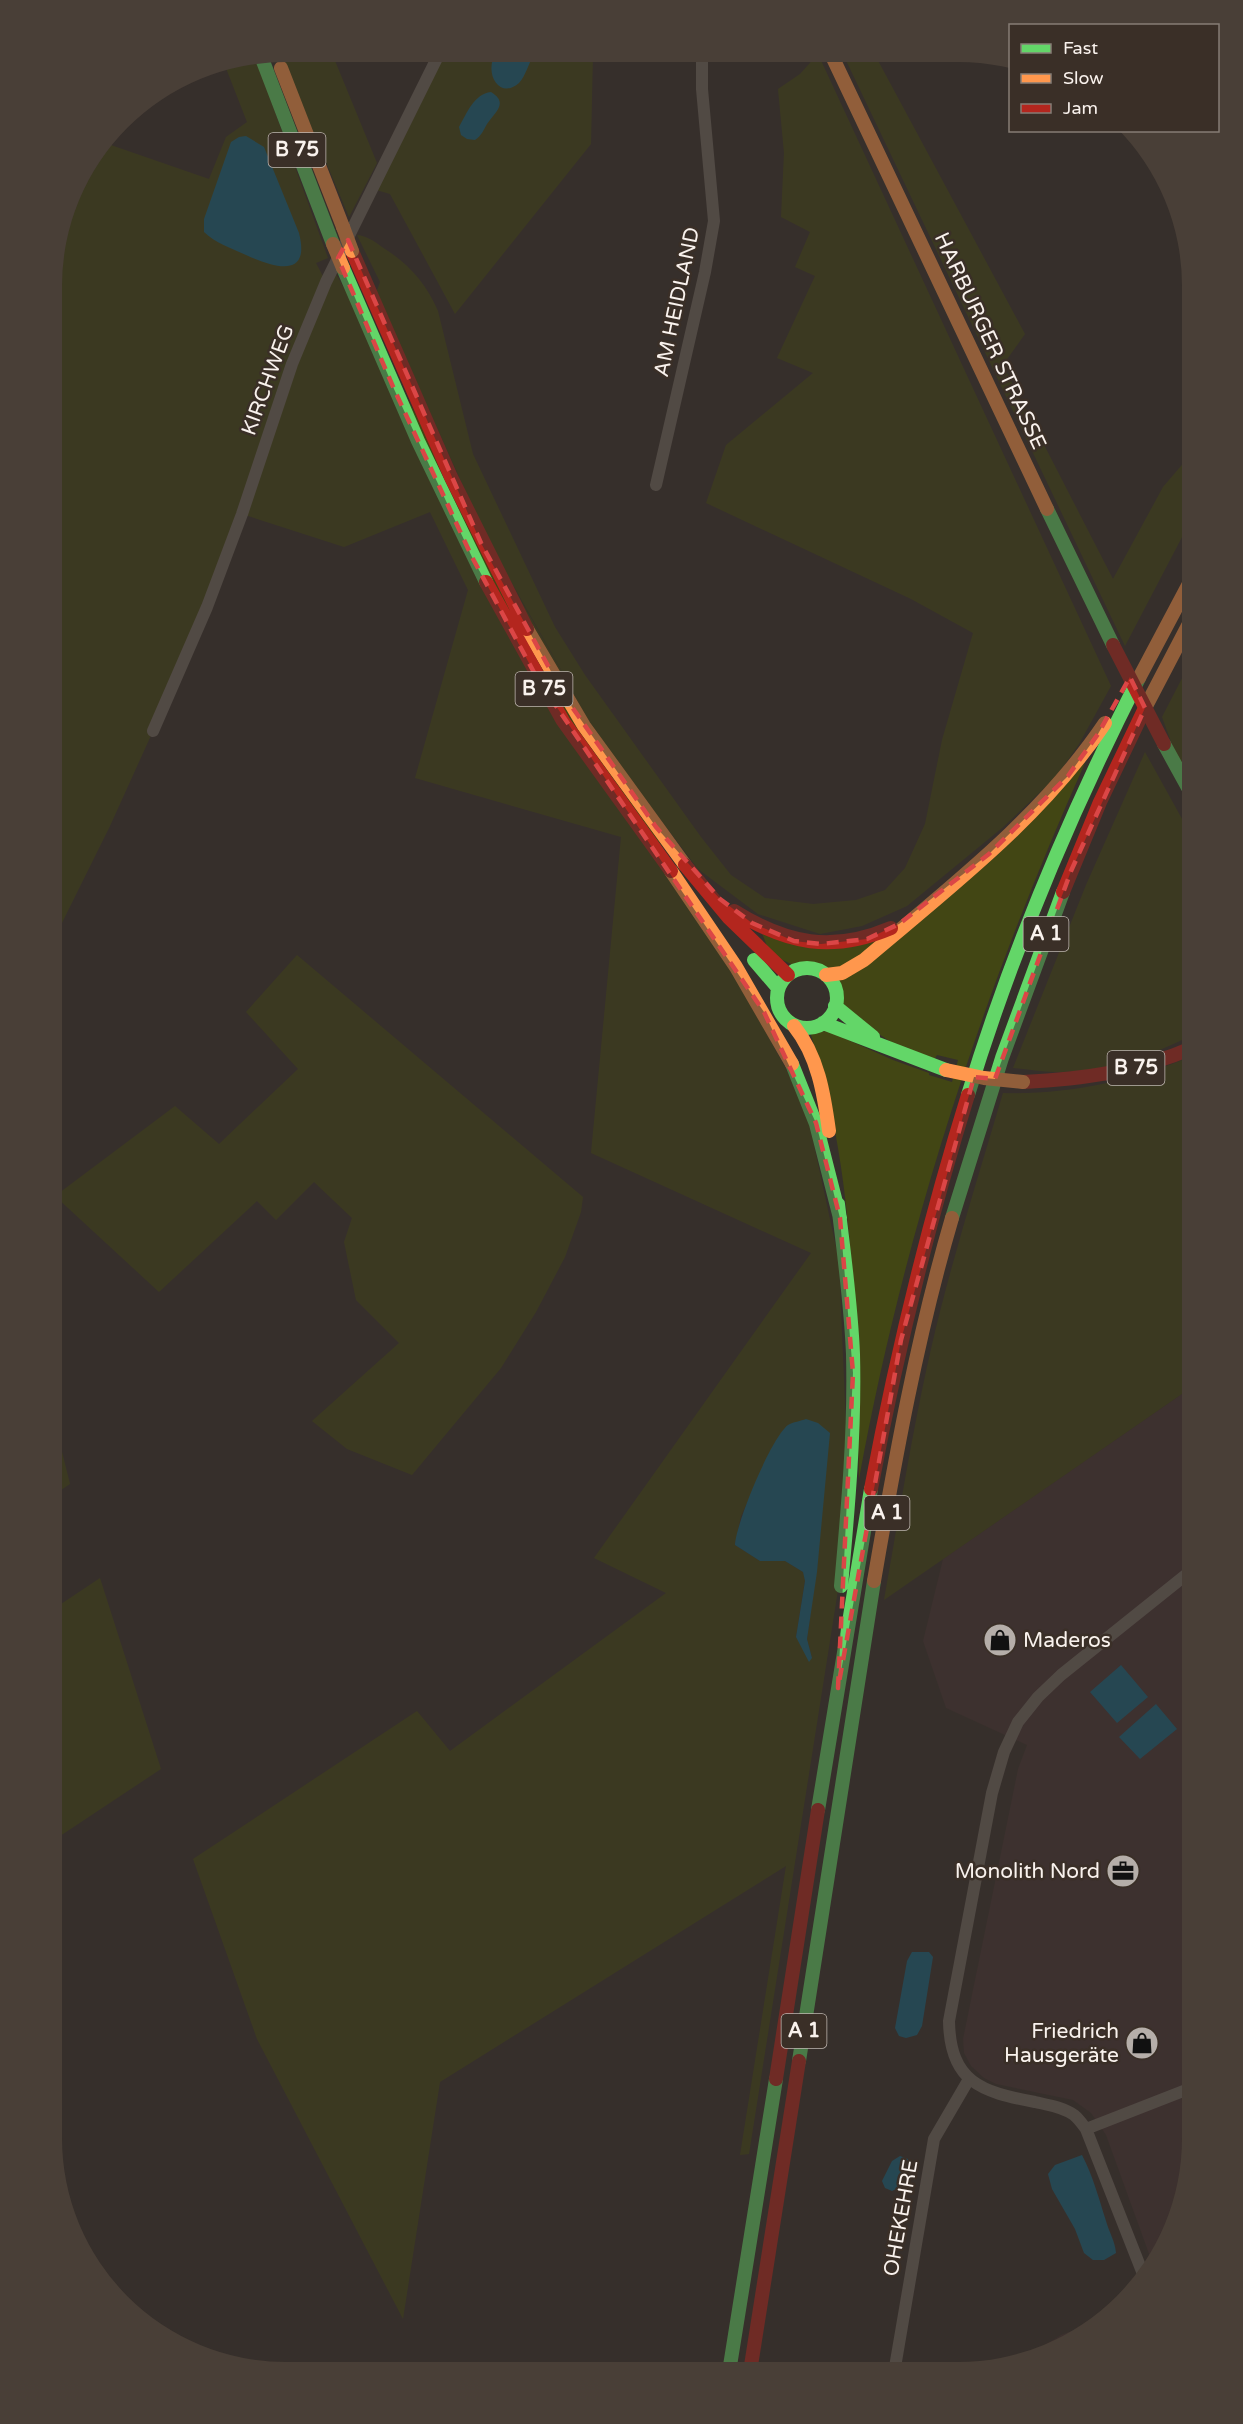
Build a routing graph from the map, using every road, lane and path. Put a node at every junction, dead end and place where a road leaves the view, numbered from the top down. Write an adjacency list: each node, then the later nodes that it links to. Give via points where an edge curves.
1 (279, 62): 12 (main road, B 75, bridge, via 352,251 481,543 565,697)
2 (435, 62): 10 (street, KIRCHWEG, via 326,282 292,364 211,596)
3 (702, 62): 6 (street, AM HEIDLAND, via 714,221)
4 (835, 62): 11 (main road, HARBURGER STRASSE, bridge, via 1113,645)
5 (263, 63): 13 (main road, B 75, bridge, via 343,268 498,611 586,756)
6 (656, 485)
7 (1182, 595): 8 (main road, A 1)
8 (1179, 600): 14 (main road, via 1146,644 1107,719 1068,776); 25 (main road, A 1, via 1062,844 973,1080 901,1340 861,1541)
9 (1182, 639): 31 (main road, A 1, via 1116,769 1041,948 1005,1045 953,1213 920,1341 869,1616)
10 (153, 731)
11 (1182, 777)
12 (656, 827): 14 (main road, via 729,907 765,930 794,941 821,944 867,939 899,924); 15 (main road, B 75, via 700,885)
13 (654, 848): 17 (main road, B 75); 23 (main road, via 764,1012 790,1062 816,1123)
14 (939, 897): 16 (main road, via 854,968)
15 (788, 975): 16 (main road, via 809,968); 17 (main road)
16 (826, 975): 18 (main road, via 835,989)
17 (778, 988): 20 (main road, via 780,1012)
18 (835, 1006): 19 (main road); 21 (main road, B 75)
19 (823, 1023): 20 (main road, B 75, via 810,1028); 21 (main road, B 75)
20 (794, 1026): 23 (main road, via 808,1047 823,1096)
21 (889, 1049): 22 (main road, B 75, bridge, via 946,1070 1023,1082 1115,1074)
22 (1182, 1052)
23 (840, 1218): 25 (main road, via 849,1298 853,1402)
24 (1182, 1578): 26 (street, via 1050,1685 1022,1717 1007,1744 992,1793 949,2021 956,2062)
25 (838, 1688): 30 (main road, A 1)
26 (969, 2079): 28 (street, via 1005,2097 1055,2106 1075,2116); 32 (street, OHEKEHRE, via 934,2139)
27 (1182, 2092): 28 (street)
28 (1086, 2129): 29 (street)
29 (1143, 2265)
30 (731, 2362)
31 (752, 2362)
32 (896, 2362)

